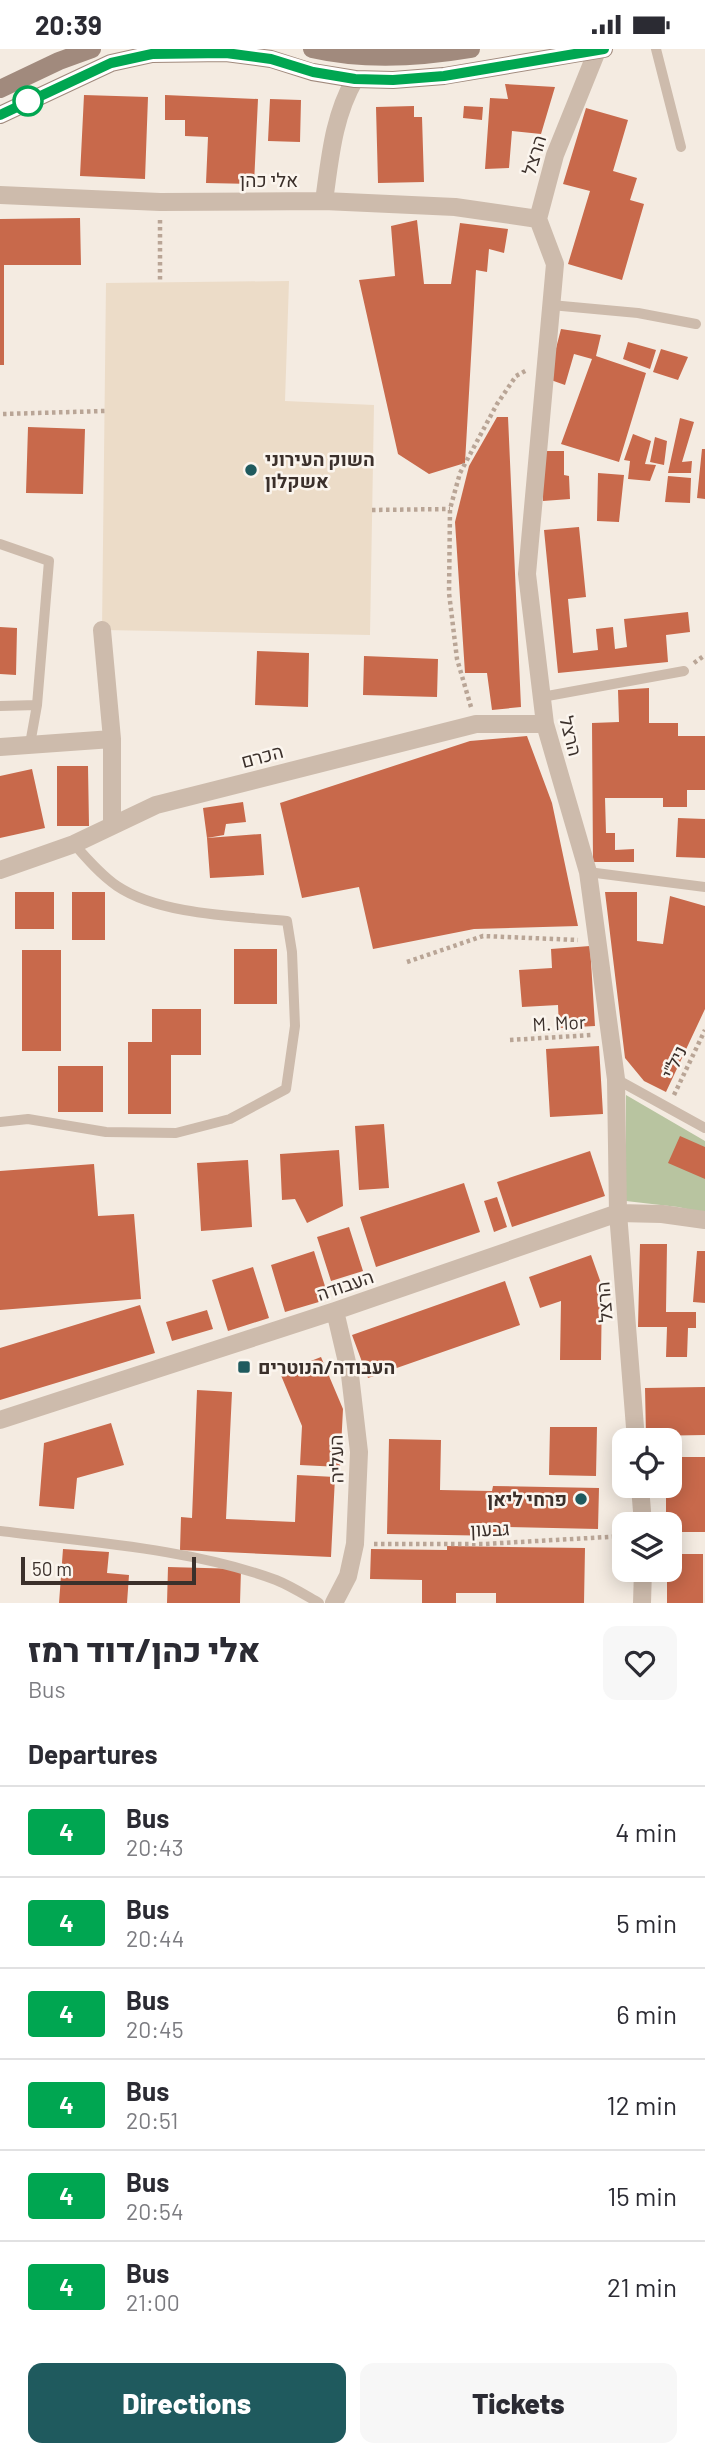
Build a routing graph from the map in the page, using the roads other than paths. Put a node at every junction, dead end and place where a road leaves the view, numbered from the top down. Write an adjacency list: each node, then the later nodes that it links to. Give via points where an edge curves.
1 (92, 49): 7 (street)
2 (312, 49): 3 (street, via 377,57)
3 (471, 49)
4 (656, 49): 9 (lane)
5 (601, 50): 6 (street, via 444,76); 12 (street, הרצל, via 555,155)
6 (355, 79): 8 (street, via 226,53 152,54 111,63); 11 (street, via 333,135)
7 (0, 89)
8 (0, 115)
9 (681, 147)
10 (0, 194): 11 (street, אלי כהן, via 160,202)
11 (324, 201): 12 (street, אלי כהן, via 455,207)
12 (538, 219): 13 (street, הרצל, via 555,264)
13 (551, 305): 14 (lane); 18 (street, הרצל, via 527,574)
14 (696, 324)
15 (0, 544): 19 (lane, via 49,561)
16 (102, 631): 22 (street)
17 (684, 671): 18 (lane)
18 (542, 697): 21 (street, הרצל)
19 (37, 705): 20 (lane); 23 (lane)
20 (0, 706)
21 (545, 724): 25 (street, הכרם, via 476,724 156,805); 28 (street, הרצל)
22 (112, 739): 23 (street); 25 (street)
23 (30, 744): 24 (street)
24 (0, 747)
25 (112, 825): 26 (street, הכרם)
26 (74, 844): 27 (street, הכרם); 31 (lane, via 118,887 154,904 287,921 295,1026 286,1089 230,1119 176,1133 106,1132 28,1119)
27 (0, 870)
28 (588, 872): 29 (lane); 30 (street, הרצל)
29 (705, 887)
30 (616, 1079): 32 (lane); 33 (street, הרצל)
31 (0, 1122)
32 (705, 1128)
33 (618, 1213): 34 (street, העבודה); 35 (street, העבודה); 37 (street, הרצל)
34 (705, 1220)
35 (335, 1311): 36 (street, העבודה); 41 (street, העליה, via 350,1375 359,1452 355,1544 348,1576)
36 (1, 1424)
37 (635, 1428)
38 (0, 1531): 40 (lane, via 158,1551 242,1569 279,1581)
39 (643, 1582): 42 (street)
40 (319, 1603)
41 (334, 1603)
42 (642, 1603)

